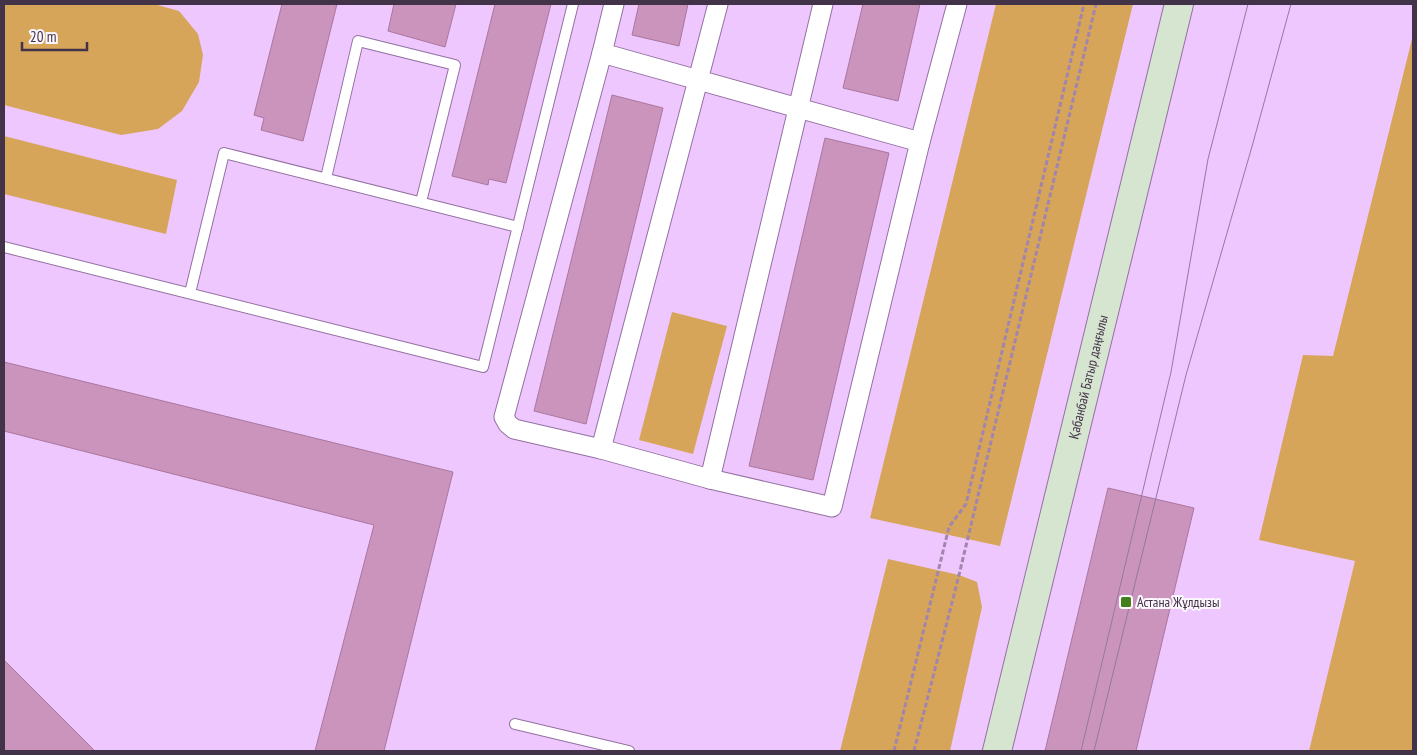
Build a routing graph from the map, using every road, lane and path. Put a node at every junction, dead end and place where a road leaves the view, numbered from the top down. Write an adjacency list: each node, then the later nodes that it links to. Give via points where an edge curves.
1 (573, 4): 15 (lane)
2 (614, 4): 9 (street)
3 (718, 4): 10 (street)
4 (823, 4): 11 (street)
5 (956, 4): 12 (street)
6 (1084, 4): 22 (path, via 966,504 949,527)
7 (1096, 4): 23 (path)
8 (1179, 4): 24 (main road, Қабанбай Батыр даңғылы)
9 (602, 53): 10 (street); 18 (street, via 504,417 514,429)
10 (698, 80): 11 (street); 18 (street)
11 (797, 108): 12 (street); 19 (street)
12 (920, 142): 19 (street, via 832,508)
13 (326, 178): 14 (lane); 14 (lane, via 358,41 455,65); 17 (lane, via 224,153)
14 (421, 202): 15 (lane)
15 (518, 227): 17 (lane, via 483,366)
16 (4, 247): 17 (lane)
17 (190, 293)
18 (601, 449): 19 (street)
19 (710, 480)
20 (515, 724): 21 (lane)
21 (629, 751)
22 (894, 751)
23 (914, 751)
24 (997, 751)

